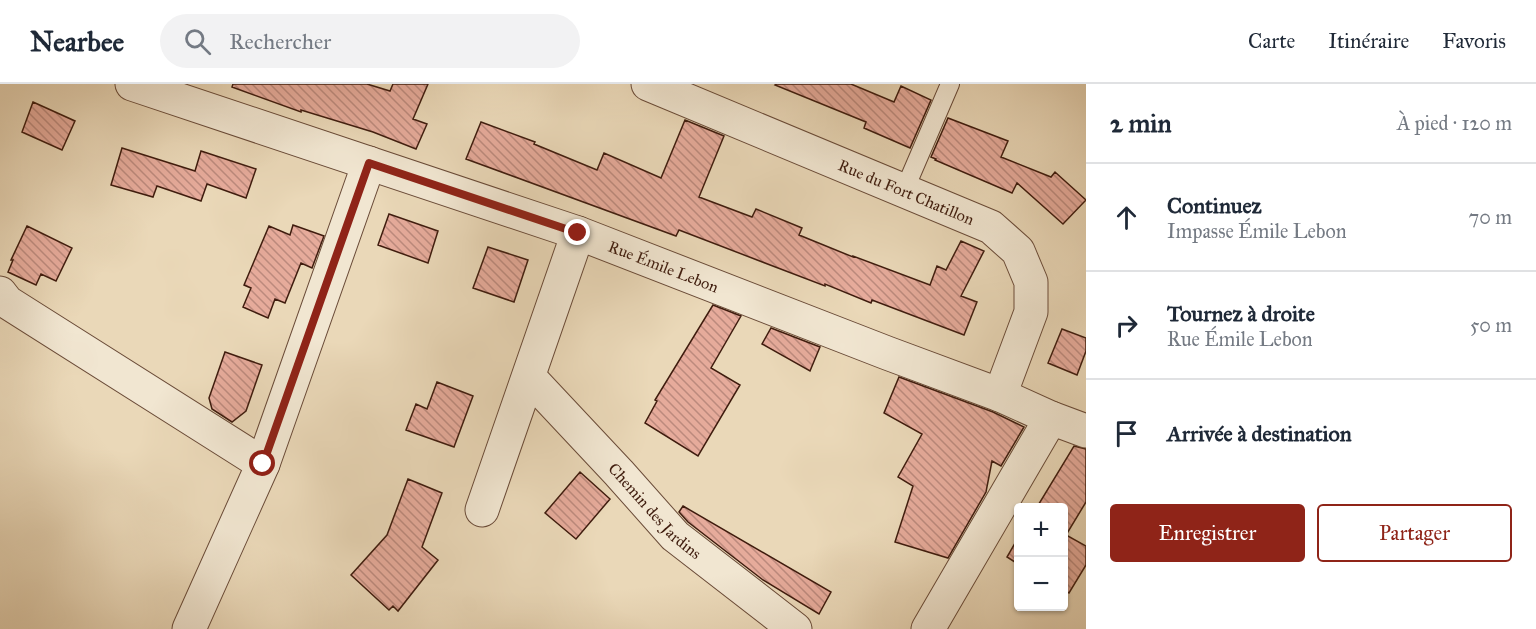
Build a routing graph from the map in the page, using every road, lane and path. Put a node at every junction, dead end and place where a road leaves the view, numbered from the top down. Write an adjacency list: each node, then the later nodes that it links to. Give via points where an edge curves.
1 (132, 84): 4 (street, Rue Émile Lebon)
2 (648, 84): 5 (street, Rue du Fort Chatillon)
3 (950, 84): 5 (lane)
4 (369, 163): 6 (street, Rue Émile Lebon); 12 (street)
5 (904, 191): 9 (street, Rue du Fort Chatillon, via 991,227 1018,251 1031,282 1031,312)
6 (578, 233): 8 (street); 9 (street, Rue Émile Lebon)
7 (0, 293): 12 (street, via 7,302)
8 (529, 377): 13 (street); 15 (street, Chemin des Jardins, via 675,536)
9 (1000, 395): 10 (street, Rue Émile Lebon)
10 (1051, 418): 11 (street, Rue Émile Lebon); 16 (street)
11 (1086, 431)
12 (263, 464): 14 (street)
13 (482, 510)
14 (189, 629)
15 (795, 629)
16 (928, 629)

